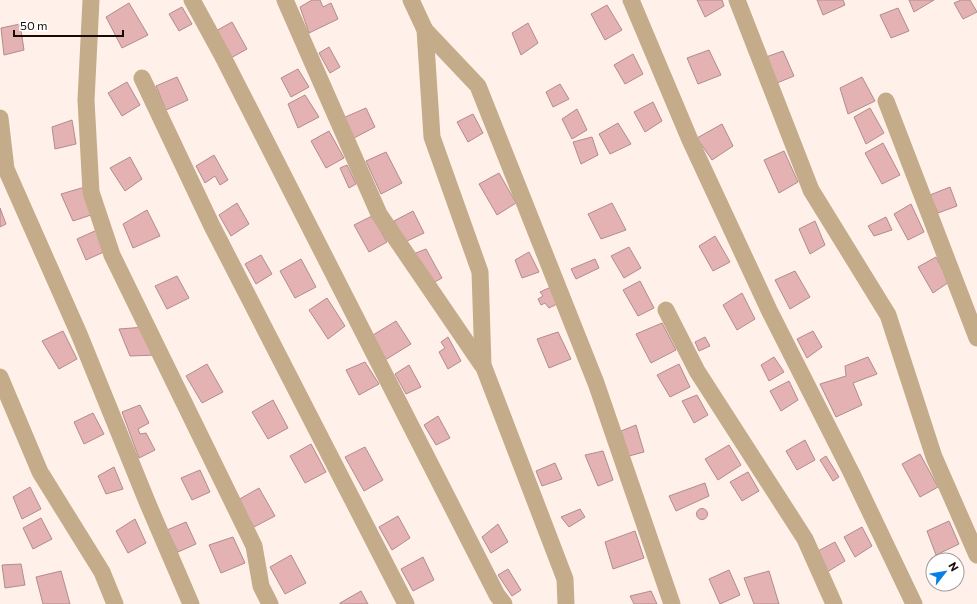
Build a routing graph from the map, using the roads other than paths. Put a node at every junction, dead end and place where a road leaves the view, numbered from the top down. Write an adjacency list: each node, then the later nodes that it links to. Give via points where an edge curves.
1 (91, 0): 18 (street, via 86,100 91,192 112,255 254,546 261,586)
2 (192, 0): 20 (street, via 497,595)
3 (285, 0): 13 (street, via 379,214)
4 (412, 0): 7 (street)
5 (631, 0): 24 (street, via 690,140 769,310)
6 (737, 0): 15 (street, via 811,190 888,315 934,457)
7 (425, 30): 13 (street, via 432,137 480,272); 22 (street, via 478,86 596,383)
8 (142, 78): 19 (street, via 216,233)
9 (886, 101): 12 (street)
10 (0, 118): 17 (street, via 6,169 79,334)
11 (666, 310): 23 (street, via 697,371 805,539)
12 (977, 338)
13 (483, 365): 21 (street, via 565,579)
14 (0, 377): 16 (street, via 40,472 102,572)
15 (977, 555)
16 (115, 604)
17 (191, 604)
18 (270, 604)
19 (406, 604)
20 (504, 604)
21 (566, 604)
22 (672, 604)
23 (834, 604)
24 (914, 604)

